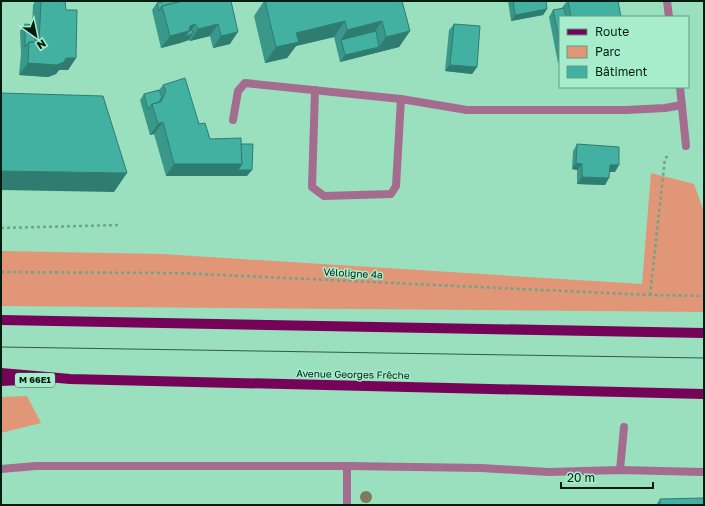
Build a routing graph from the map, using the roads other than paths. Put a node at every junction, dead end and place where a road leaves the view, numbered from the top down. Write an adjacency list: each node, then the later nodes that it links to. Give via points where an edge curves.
1 (667, 1): 2 (street)
2 (669, 16)
3 (680, 88): 6 (street)
4 (315, 90): 5 (street); 5 (street, via 312,187 324,196 390,194 396,186); 7 (street, via 245,83 238,90)
5 (401, 99): 6 (street, via 467,110 626,110)
6 (682, 105): 8 (street)
7 (233, 120)
8 (686, 146)
9 (1, 320): 10 (main road)
10 (704, 333)
11 (1, 372): 12 (main road, Avenue Georges Frêche)
12 (70, 379): 13 (main road, M 66E1); 14 (main road, Avenue Georges Frêche)
13 (1, 380)
14 (704, 394)
15 (624, 427): 18 (street)
16 (347, 466): 17 (street, via 36,466); 18 (street, via 549,472); 20 (street)
17 (1, 469)
18 (620, 470): 19 (street)
19 (704, 472)
20 (347, 505)

